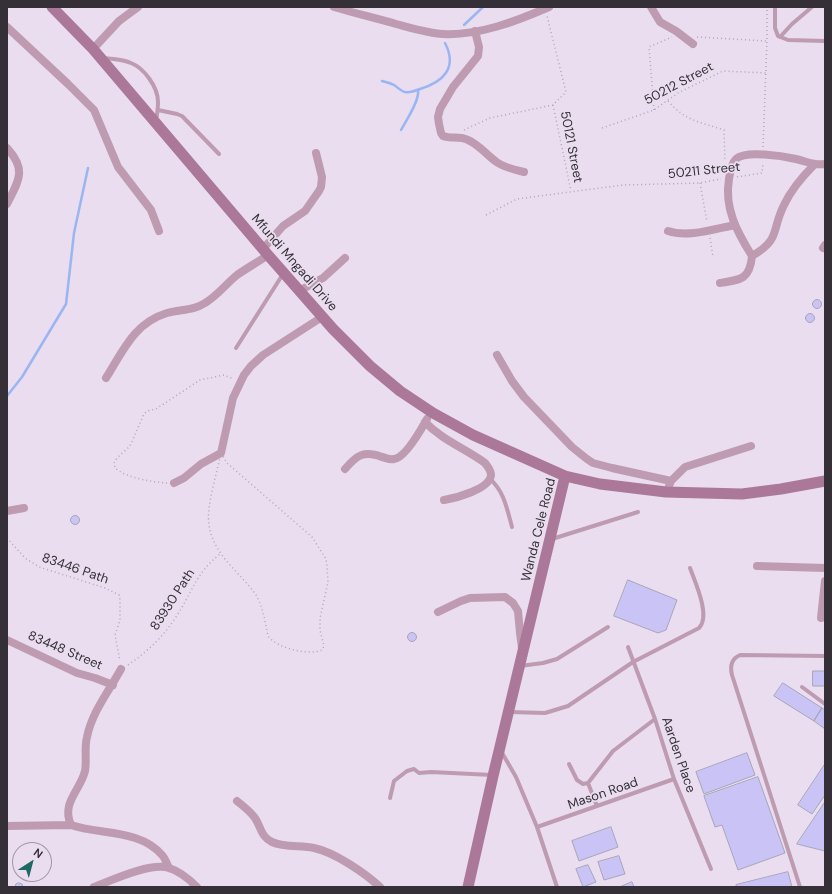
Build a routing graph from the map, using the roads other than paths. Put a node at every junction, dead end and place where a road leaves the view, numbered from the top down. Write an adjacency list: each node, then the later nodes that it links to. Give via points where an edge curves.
1 (52, 7): 14 (street, Mfundi Mngadi Drive)
2 (138, 7): 14 (street, via 119,21)
3 (334, 7): 8 (street)
4 (651, 7): 13 (street, via 660,22)
5 (776, 7): 11 (lane, via 776,28)
6 (812, 7): 11 (lane)
7 (547, 8): 10 (street)
8 (357, 10): 10 (street, via 424,32 445,34)
9 (7, 27): 26 (street, via 94,110 118,167 151,210)
10 (476, 31): 23 (street, via 478,56 447,96 438,117 439,129 443,136 462,138 471,142 506,168)
11 (780, 37): 12 (lane, via 788,40)
12 (825, 41)
13 (693, 44)
14 (93, 49): 15 (street, Mfundi Mngadi Drive)
15 (101, 58): 16 (lane, via 124,60 138,67 155,87 159,101); 17 (street, Mfundi Mngadi Drive)
16 (158, 110): 17 (lane); 20 (lane, via 182,116)
17 (156, 123): 28 (street, Mfundi Mngadi Drive)
18 (7, 148): 24 (street, via 20,168 19,180)
19 (316, 153): 28 (street, via 322,177 319,191 304,211 283,226)
20 (219, 154)
21 (825, 164): 22 (street)
22 (814, 165): 25 (street, via 789,157 763,154 737,158 732,165 729,178 728,200); 29 (street, via 796,185 783,206 772,240)
23 (524, 172)
24 (7, 204)
25 (735, 225): 27 (street, via 676,234); 29 (street)
26 (159, 231)
27 (668, 231)
28 (265, 252): 31 (street, Mfundi Mngadi Drive); 37 (street, via 206,303 195,308 157,316 136,331)
29 (752, 256): 32 (street, via 746,276)
30 (345, 258): 33 (street, via 322,278)
31 (283, 273): 33 (street, Mfundi Mngadi Drive); 35 (lane)
32 (720, 283)
33 (299, 291): 34 (street, Mfundi Mngadi Drive)
34 (322, 317): 38 (street, Mfundi Mngadi Drive, via 370,366); 46 (street, via 263,355 251,366 238,387 228,417 221,453)
35 (236, 348)
36 (496, 355): 44 (street, via 524,397 587,459 612,468)
37 (106, 378)
38 (430, 411): 39 (street); 42 (street, Mfundi Mngadi Drive, via 473,435)
39 (425, 422): 41 (street, via 404,453 397,458 393,460 366,453 354,459); 43 (street, via 446,440 485,463 490,469)
40 (751, 446): 44 (street, via 689,466)
41 (345, 469)
42 (566, 476): 47 (street, Wanda Cele Road, via 600,484); 53 (street, Wanda Cele Road)
43 (490, 478): 48 (street, via 474,491); 52 (lane, via 503,496)
44 (670, 481): 47 (street)
45 (825, 481): 47 (street, Wanda Cele Road, via 742,494)
46 (174, 483)
47 (666, 492)
48 (444, 500)
49 (24, 508): 50 (street)
50 (7, 511)
51 (638, 512): 53 (lane)
52 (512, 527)
53 (550, 540): 63 (street, Wanda Cele Road)
54 (757, 566): 56 (street)
55 (690, 568): 65 (lane, via 701,601 704,619 702,625)
56 (825, 568)
57 (825, 581): 59 (street)
58 (438, 612): 63 (street, via 470,598 505,597 518,611)
59 (821, 618)
60 (608, 627): 66 (lane, via 557,659)
61 (7, 640): 68 (street, 83448 Street, via 77,673)
62 (628, 647): 65 (lane, Aarden Place)
63 (523, 653): 66 (street, Wanda Cele Road)
64 (825, 656): 91 (lane, via 740,655 731,665 732,676)
65 (633, 662): 71 (lane, via 568,706 545,714); 72 (lane, Aarden Place)
66 (520, 666): 71 (street, Wanda Cele Road)
67 (121, 669): 68 (street)
68 (113, 685): 81 (street, via 94,714 87,736 85,770 68,807)
69 (802, 686): 70 (lane)
70 (825, 704)
71 (509, 712): 73 (street, Wanda Cele Road)
72 (655, 719): 76 (lane, Aarden Place); 77 (lane, via 613,751)
73 (500, 750): 75 (street, Wanda Cele Road); 83 (lane, via 516,777)
74 (569, 764): 77 (lane, via 577,780 583,784)
75 (493, 776): 78 (lane, via 419,773 414,769 407,771 394,782); 89 (street, Wanda Cele Road)
76 (674, 779): 80 (lane, Mason Road); 85 (lane, Aarden Place)
77 (588, 783): 80 (lane)
78 (390, 798)
79 (237, 801): 88 (street, via 254,816 266,838 284,846 303,846 326,851)
80 (597, 806): 83 (lane, Mason Road)
81 (71, 825): 82 (street); 84 (street, via 143,841 162,855)
82 (7, 826)
83 (537, 827): 90 (lane)
84 (169, 868): 86 (street, via 146,869); 87 (street)
85 (711, 869)
86 (94, 887)
87 (198, 887)
88 (380, 887)
89 (468, 887)
90 (557, 887)
91 (800, 887)

